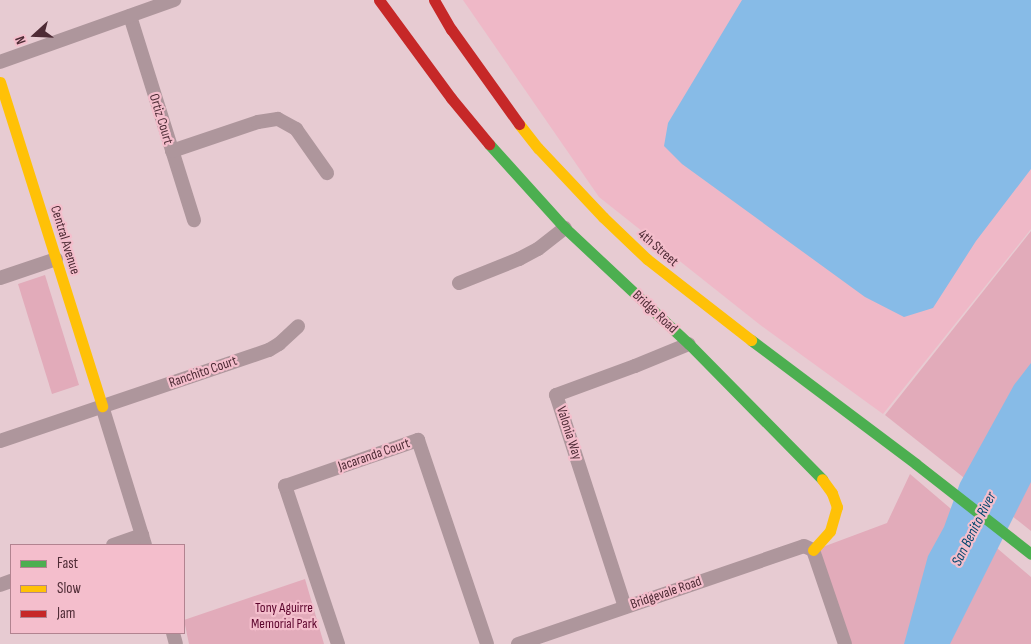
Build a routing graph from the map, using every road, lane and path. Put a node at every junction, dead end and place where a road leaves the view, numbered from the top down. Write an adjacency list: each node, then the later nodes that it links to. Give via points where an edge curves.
1 (174, 0): 4 (street)
2 (379, 0): 11 (street, Bridge Road, via 468,119)
3 (434, 0): 22 (street, 4th Street, via 505,107 538,148 647,259)
4 (130, 16): 5 (street); 8 (street, Ortiz Court)
5 (0, 62)
6 (0, 82): 7 (street, Central Avenue)
7 (6, 124): 12 (street, Central Avenue)
8 (172, 151): 9 (street, via 258,122 278,120 296,129); 10 (street, Ortiz Court)
9 (327, 173)
10 (194, 220)
11 (565, 228): 14 (street, via 519,260); 16 (street, Bridge Road)
12 (56, 259): 13 (street); 17 (street, Central Avenue)
13 (0, 278)
14 (459, 283)
15 (298, 326): 17 (street, Ranchito Court, via 269,350)
16 (688, 344): 21 (street, Bridge Road, via 819,474 832,492 837,507 830,531); 23 (street, Valonia Way, via 556,395)
17 (102, 406): 18 (street, Ranchito Court); 19 (street)
18 (0, 440)
19 (144, 540): 20 (street)
20 (119, 544)
21 (813, 550): 23 (street, Bridgevale Road, via 804,546); 27 (street)
22 (1031, 554)
23 (624, 607): 26 (street, Bridgevale Road)
24 (338, 644): 25 (street, Jacaranda Court, via 284,486 418,440)
25 (487, 644)
26 (518, 644)
27 (845, 644)

